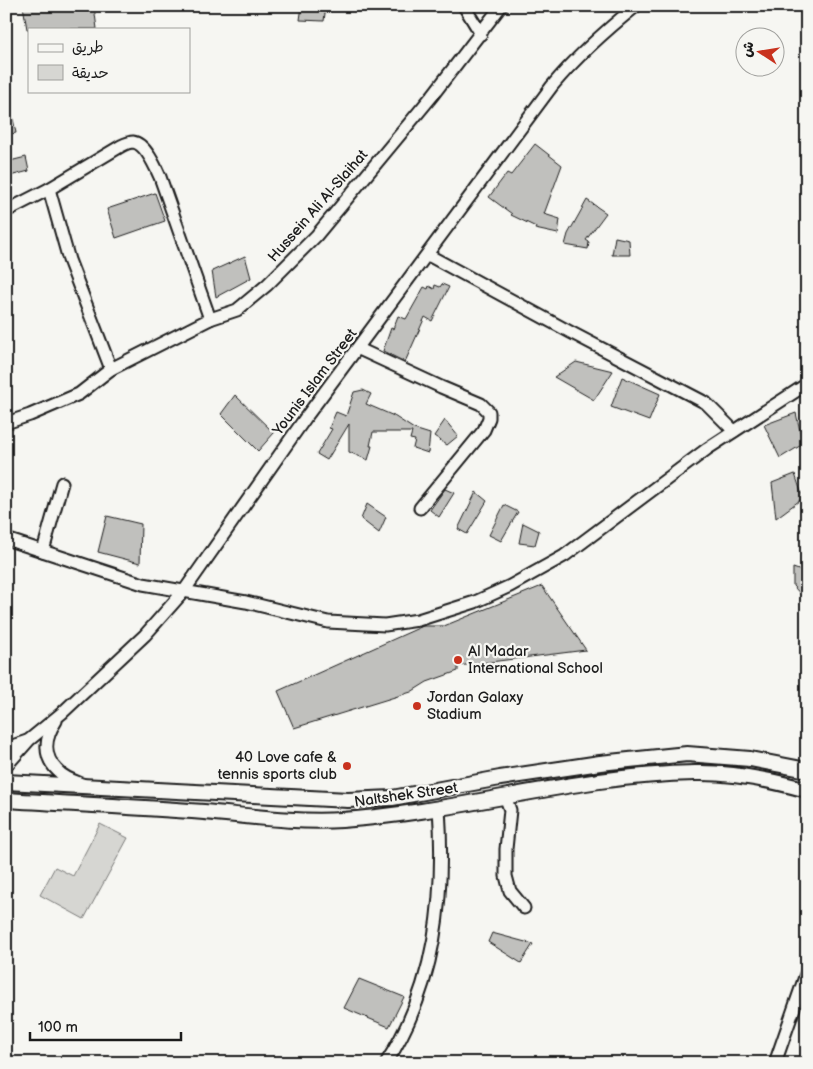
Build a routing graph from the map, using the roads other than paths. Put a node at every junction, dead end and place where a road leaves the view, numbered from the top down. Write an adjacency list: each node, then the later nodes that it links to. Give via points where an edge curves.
1 (464, 6): 4 (street)
2 (501, 6): 4 (street, Hussein Ali Al-Slaihat)
3 (636, 6): 7 (street, Younis Islam Street, via 603,33 562,75)
4 (480, 34): 8 (street, Hussein Ali Al-Slaihat, via 299,254 237,310)
5 (49, 190): 6 (street); 8 (street, via 121,146 135,142 142,146 158,173); 10 (street, via 69,260)
6 (7, 208)
7 (428, 255): 9 (street, Younis Islam Street); 13 (street, via 706,403)
8 (210, 319): 10 (street, Hussein Ali Al-Slaihat)
9 (359, 348): 15 (street, via 481,404 488,412 484,430); 18 (street, Younis Islam Street)
10 (111, 369): 12 (street, Hussein Ali Al-Slaihat, via 79,394 30,415)
11 (807, 384): 13 (street)
12 (7, 419)
13 (734, 432): 18 (street, via 564,556 475,602 426,618 385,625 328,622 238,600)
14 (62, 484): 17 (street)
15 (420, 508)
16 (6, 539): 17 (street)
17 (43, 551): 18 (street, via 143,584)
18 (184, 591): 19 (street, Younis Islam Street, via 145,634)
19 (62, 713): 20 (street, Younis Islam Street); 25 (street, via 48,737 47,754 58,772)
20 (29, 740): 21 (street); 22 (street, Younis Islam Street)
21 (6, 748)
22 (6, 766)
23 (807, 770): 25 (main road, Naltshek Street, via 750,759 688,754 600,763 392,798 348,800)
24 (6, 782): 25 (main road, Naltshek Street)
25 (85, 786)
26 (807, 790): 27 (main road, Naltshek Street, via 747,778 696,773 612,780)
27 (505, 796): 29 (main road, Naltshek Street); 30 (street, via 510,810 506,876 510,891)
28 (6, 800): 29 (main road, Naltshek Street, via 315,820 370,818)
29 (439, 807): 32 (street, via 441,846 436,931 430,961 412,1016)
30 (524, 908)
31 (807, 971): 33 (street)
32 (386, 1063)
33 (775, 1063)

